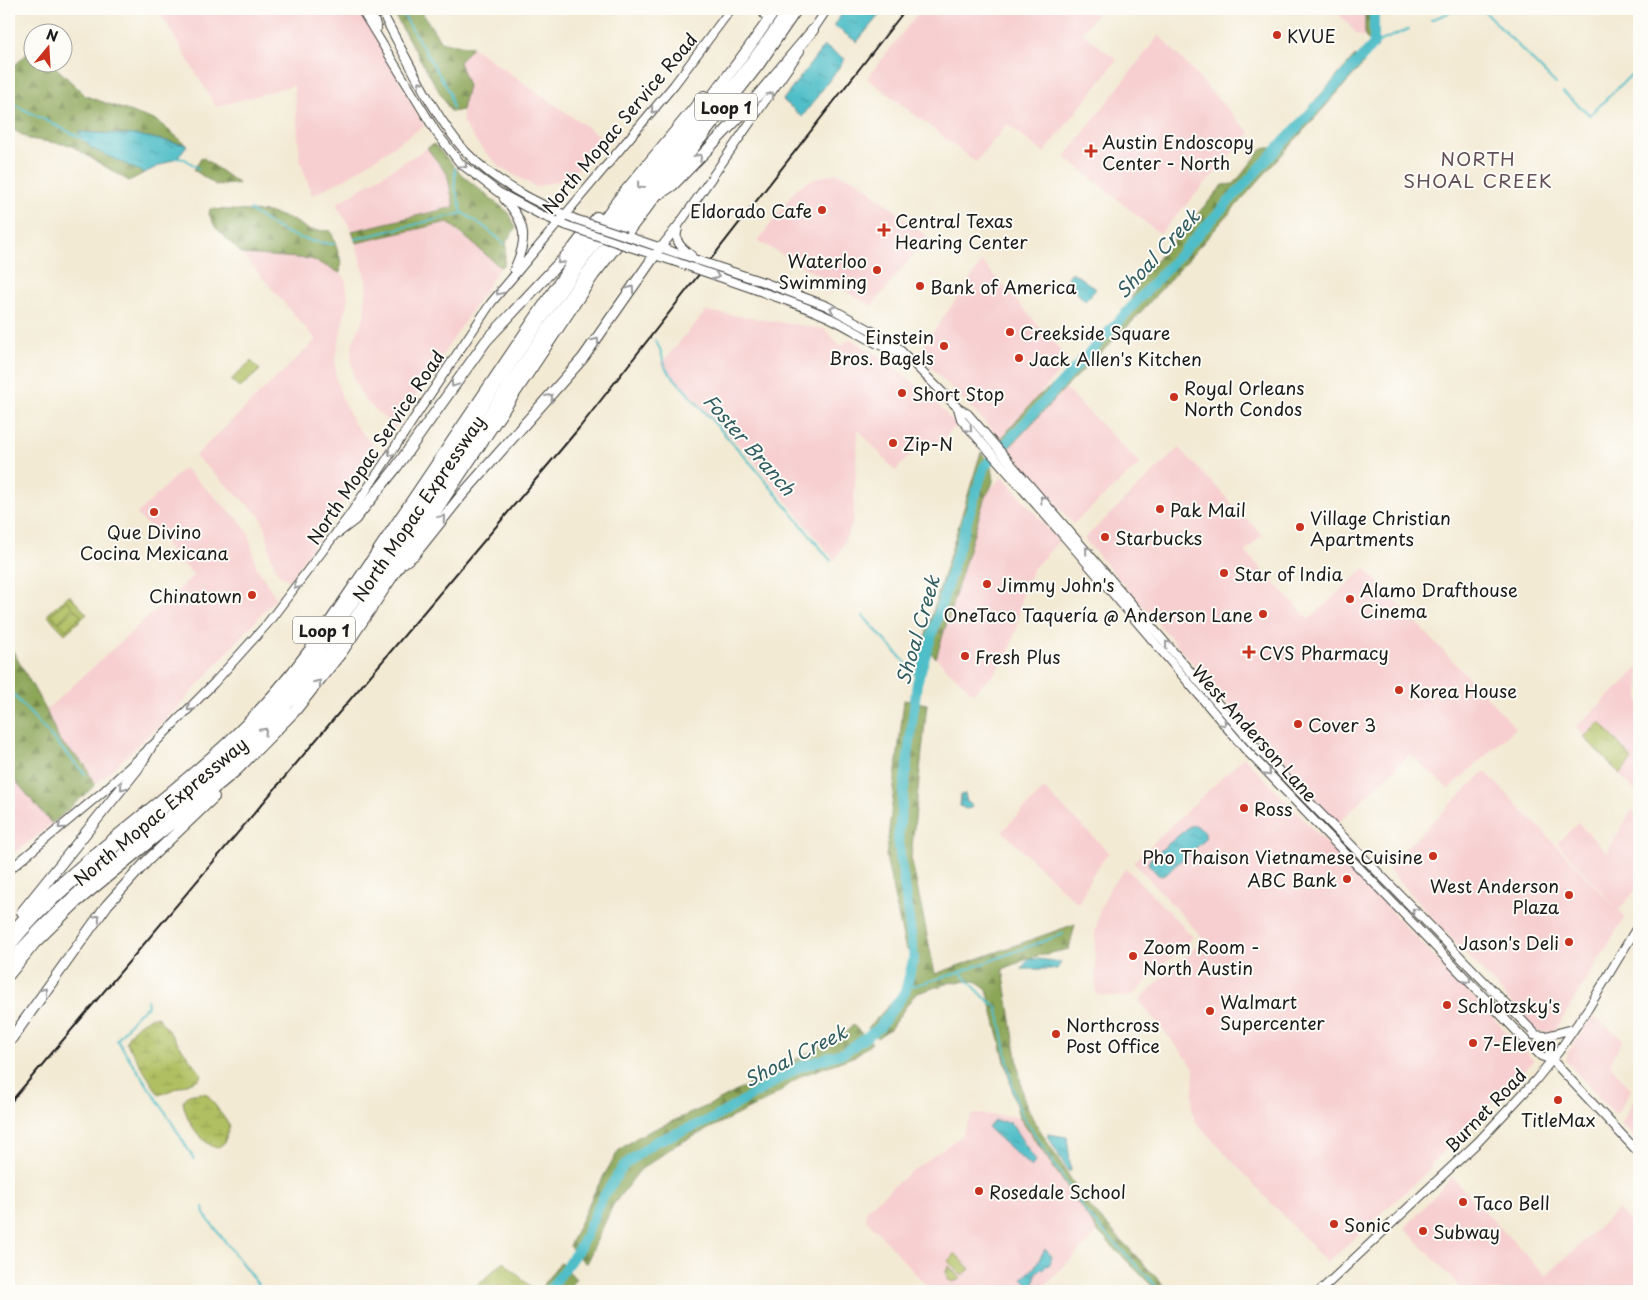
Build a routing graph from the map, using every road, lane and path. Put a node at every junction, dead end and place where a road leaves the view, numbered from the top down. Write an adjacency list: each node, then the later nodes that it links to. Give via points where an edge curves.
1 (361, 9): 11 (main road)
2 (370, 9): 11 (main road)
3 (380, 9): 15 (main road, West Anderson Lane, one-way to 3, via 524,196 468,153 428,97)
4 (731, 9): 15 (main road, North Mopac Service Road, one-way to 15, via 674,85)
5 (776, 9): 38 (highway, one-way to 38, via 727,78 620,210 577,269 337,626 300,675 233,748 67,887)
6 (788, 9): 41 (highway, one-way to 6, via 60,907 241,754 307,683 346,631 591,266 735,83)
7 (798, 9): 14 (highway, North Mopac Expressway / Loop 1, via 758,66)
8 (827, 9): 10 (main road)
9 (767, 10): 13 (highway, North Mopac Expressway / Loop 1, via 702,99)
10 (813, 30): 14 (highway, one-way to 10, via 673,185 742,114); 17 (main road, one-way to 10)
11 (381, 40): 12 (main road, one-way to 12, via 448,149 460,163)
12 (498, 192): 16 (main road, West Anderson Lane); 20 (main road, via 520,219 524,240)
13 (617, 201): 25 (highway, one-way to 25, via 602,211 573,248 486,341 395,469 355,519); 37 (highway, North Mopac Expressway / Loop 1, via 547,298 296,668 229,741 62,881)
14 (650, 201): 26 (highway, North Mopac Expressway / Loop 1, via 579,296)
15 (564, 214): 16 (main road, North Mopac Service Road); 18 (main road, West Anderson Lane, bridge, via 651,244)
16 (557, 222): 18 (main road, West Anderson Lane, bridge); 20 (main road, North Mopac Service Road)
17 (680, 223): 18 (main road); 19 (main road, via 676,237 685,251)
18 (654, 252): 19 (main road, West Anderson Lane); 21 (main road, West Anderson Lane, one-way to 21, bridge, via 823,315 887,350); 26 (highway, one-way to 18, via 414,555 444,516 571,372 598,338)
19 (697, 260): 21 (main road, West Anderson Lane, one-way to 19, bridge, via 892,342 819,302)
20 (509, 279): 25 (main road, North Mopac Service Road, one-way to 25, via 445,369)
21 (903, 354): 22 (main road, West Anderson Lane, via 968,414)
22 (1004, 462): 23 (main road, West Anderson Lane); 24 (main road, West Anderson Lane)
23 (1022, 475): 24 (main road); 27 (main road, West Anderson Lane, one-way to 23)
24 (1015, 481): 28 (main road, West Anderson Lane)
25 (338, 532): 29 (main road, North Mopac Service Road, one-way to 29, via 267,624)
26 (398, 566): 30 (highway, North Mopac Expressway / Loop 1, one-way to 26, via 278,730 318,683)
27 (1155, 629): 28 (main road); 32 (main road, West Anderson Lane, one-way to 27, via 1251,742)
28 (1149, 636): 31 (main road, West Anderson Lane, one-way to 31, via 1244,749)
29 (150, 748): 35 (main road, North Mopac Service Road, one-way to 35); 37 (highway, one-way to 37, via 138,768)
30 (237, 770): 42 (highway, North Mopac Expressway / Loop 1, via 77,902 35,943); 45 (highway, one-way to 30, via 107,905)
31 (1287, 792): 32 (main road, via 1297,797 1318,818); 34 (main road, West Anderson Lane)
32 (1326, 818): 33 (main road, West Anderson Lane)
33 (1352, 846): 34 (main road); 39 (main road, West Anderson Lane, one-way to 33)
34 (1346, 853): 40 (main road, West Anderson Lane)
35 (9, 870)
36 (1639, 924): 43 (main road, Burnet Road)
37 (9, 933)
38 (9, 947)
39 (1451, 949): 40 (main road); 44 (main road, West Anderson Lane)
40 (1445, 956): 46 (main road, West Anderson Lane, one-way to 46, via 1541,1056)
41 (9, 963)
42 (9, 975)
43 (1573, 1029): 44 (main road, via 1546,1036); 46 (main road, Burnet Road)
44 (1534, 1034): 46 (main road, West Anderson Lane, via 1548,1047)
45 (9, 1042)
46 (1552, 1060): 47 (main road, West Anderson Lane); 48 (main road, Burnet Road, via 1478,1142)
47 (1639, 1153)
48 (1320, 1291)

